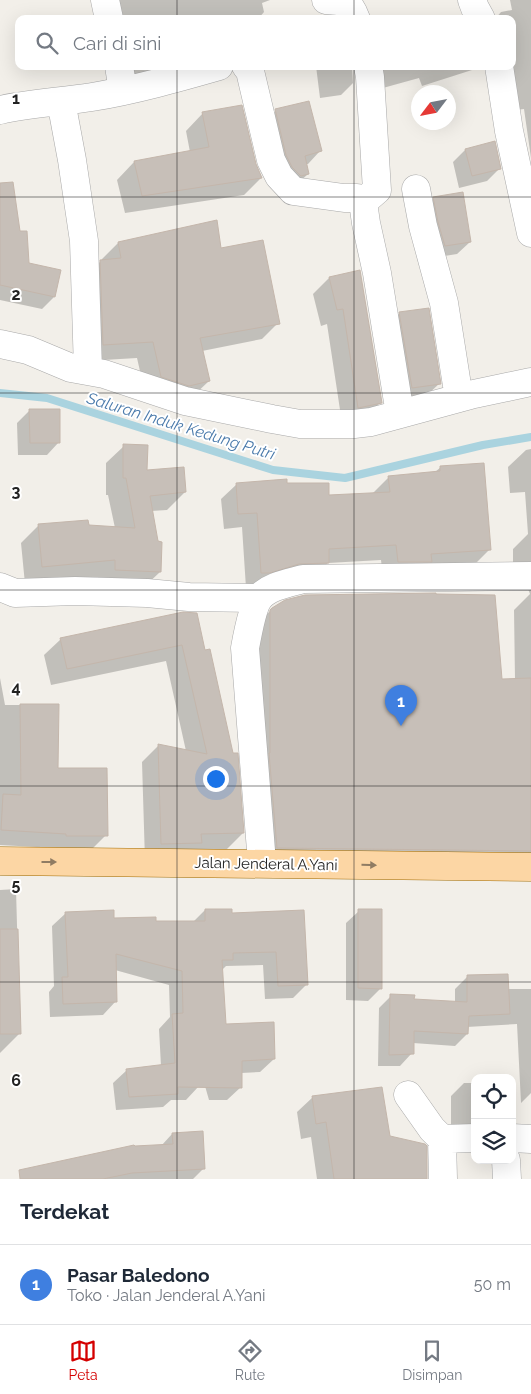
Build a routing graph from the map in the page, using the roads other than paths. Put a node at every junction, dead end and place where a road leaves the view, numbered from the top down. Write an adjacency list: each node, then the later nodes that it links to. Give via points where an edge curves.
1 (106, 0): 4 (street)
2 (326, 0): 5 (street, via 345,1)
3 (472, 0): 6 (street)
4 (108, 15)
5 (354, 15)
6 (478, 15)
7 (205, 70): 11 (street, via 145,87)
8 (249, 70): 15 (street, via 271,160 279,176 293,190 357,198)
9 (369, 70): 15 (street, via 377,190)
10 (500, 70): 16 (street)
11 (121, 79): 12 (street, via 90,97)
12 (61, 100): 13 (street); 18 (street, via 84,241)
13 (0, 110)
14 (416, 189): 20 (street, via 444,303)
15 (363, 202): 21 (street)
16 (531, 233)
17 (0, 344): 18 (street, via 28,350 71,368)
18 (88, 370): 21 (street, via 186,400 300,424 354,424)
19 (531, 382): 20 (street)
20 (459, 398): 21 (street)
21 (400, 414)
22 (531, 576): 24 (street, via 303,579 270,589)
23 (0, 587): 24 (street, via 14,593 75,590)
24 (258, 598): 26 (street, via 245,648)
25 (0, 861): 26 (main road, Jalan Jenderal A.Yani, one-way to 26)
26 (262, 863): 27 (main road, Jalan Jenderal A.Yani, one-way to 27)
27 (531, 867)
28 (408, 1095): 31 (street)
29 (471, 1138): 31 (street)
30 (516, 1138): 32 (street)
31 (442, 1139): 34 (street)
32 (531, 1139)
33 (506, 1164): 35 (street)
34 (443, 1179)
35 (507, 1179)

